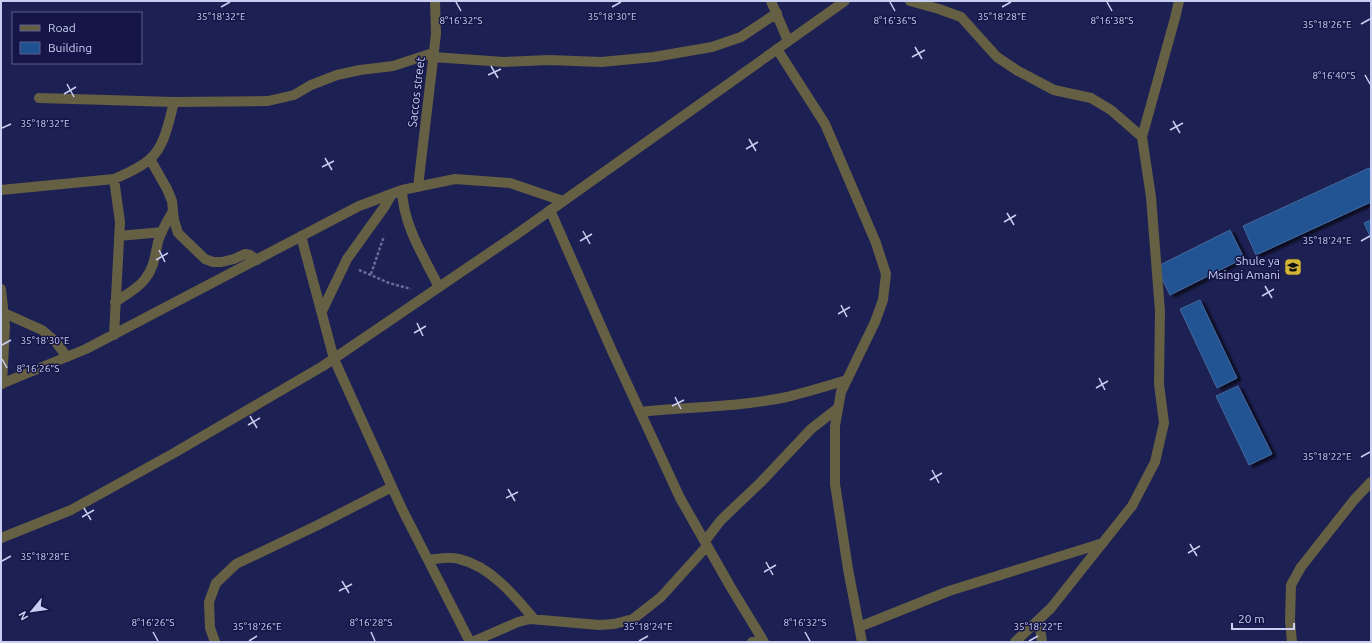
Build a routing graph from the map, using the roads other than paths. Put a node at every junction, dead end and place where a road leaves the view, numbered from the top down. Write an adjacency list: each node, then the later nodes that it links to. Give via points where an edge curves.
1 (434, 1): 9 (street, Saccos street, via 436,34)
2 (771, 1): 6 (street)
3 (845, 1): 7 (street)
4 (910, 1): 12 (street, via 939,8 961,17 997,57 1018,71 1054,90 1091,98 1111,110)
5 (1179, 1): 12 (street)
6 (776, 13): 7 (street); 9 (street, via 734,40 712,47 654,57 601,62 504,62)
7 (788, 41): 8 (street)
8 (777, 49): 19 (street); 34 (street, via 824,124 876,243 886,274 883,300 875,322)
9 (433, 55): 11 (street, via 393,66 337,75 294,95 268,101); 15 (street, Saccos street)
10 (39, 98): 11 (street)
11 (174, 102): 13 (street, via 160,145)
12 (1142, 137): 41 (street, via 1151,197 1160,311 1159,384 1164,423 1155,462 1132,506)
13 (150, 159): 14 (street); 21 (street, via 168,189)
14 (114, 179): 16 (street); 23 (street, via 120,222)
15 (418, 187): 17 (street); 19 (street, via 455,179 510,183)
16 (1, 190)
17 (402, 190): 18 (street); 26 (street, via 409,226)
18 (392, 194): 24 (street, via 359,206); 29 (street, via 347,258)
19 (563, 201): 20 (street)
20 (550, 210): 26 (street); 37 (street)
21 (173, 211): 22 (street); 25 (street, via 178,233 205,259 222,262 245,254)
22 (162, 232): 23 (street); 28 (street, via 152,268 144,281)
23 (119, 236): 28 (street)
24 (301, 236): 25 (street); 29 (street)
25 (257, 260): 31 (street)
26 (439, 287): 33 (street)
27 (1, 289): 30 (street)
28 (115, 302): 31 (street)
29 (322, 311): 33 (street)
30 (4, 313): 32 (street, via 42,330 56,341); 35 (street)
31 (114, 335): 32 (street)
32 (67, 357): 35 (street)
33 (334, 359): 39 (street); 40 (street, via 70,510)
34 (847, 380): 36 (street, via 841,392); 37 (street, via 787,397 722,406)
35 (1, 384)
36 (838, 408): 42 (street, via 806,434 721,520); 46 (street, via 835,426 835,484)
37 (640, 412): 42 (street, via 680,498)
38 (1371, 482): 55 (street, via 1301,567 1291,586)
39 (392, 487): 43 (street); 47 (street, via 236,564 216,583 209,602)
40 (1, 538)
41 (1103, 543): 45 (street); 46 (street, via 949,591)
42 (706, 544): 44 (street, via 661,597 633,619 599,625); 48 (street)
43 (428, 560): 44 (street, via 459,558 475,564 491,574); 51 (street)
44 (534, 619): 51 (street, via 518,622)
45 (1039, 620): 53 (street); 54 (street)
46 (859, 627): 52 (street)
47 (210, 628): 49 (street); 50 (street)
48 (759, 641)
49 (205, 642)
50 (215, 642)
51 (471, 642)
52 (862, 642)
53 (1015, 642)
54 (1042, 642)
55 (1292, 642)

